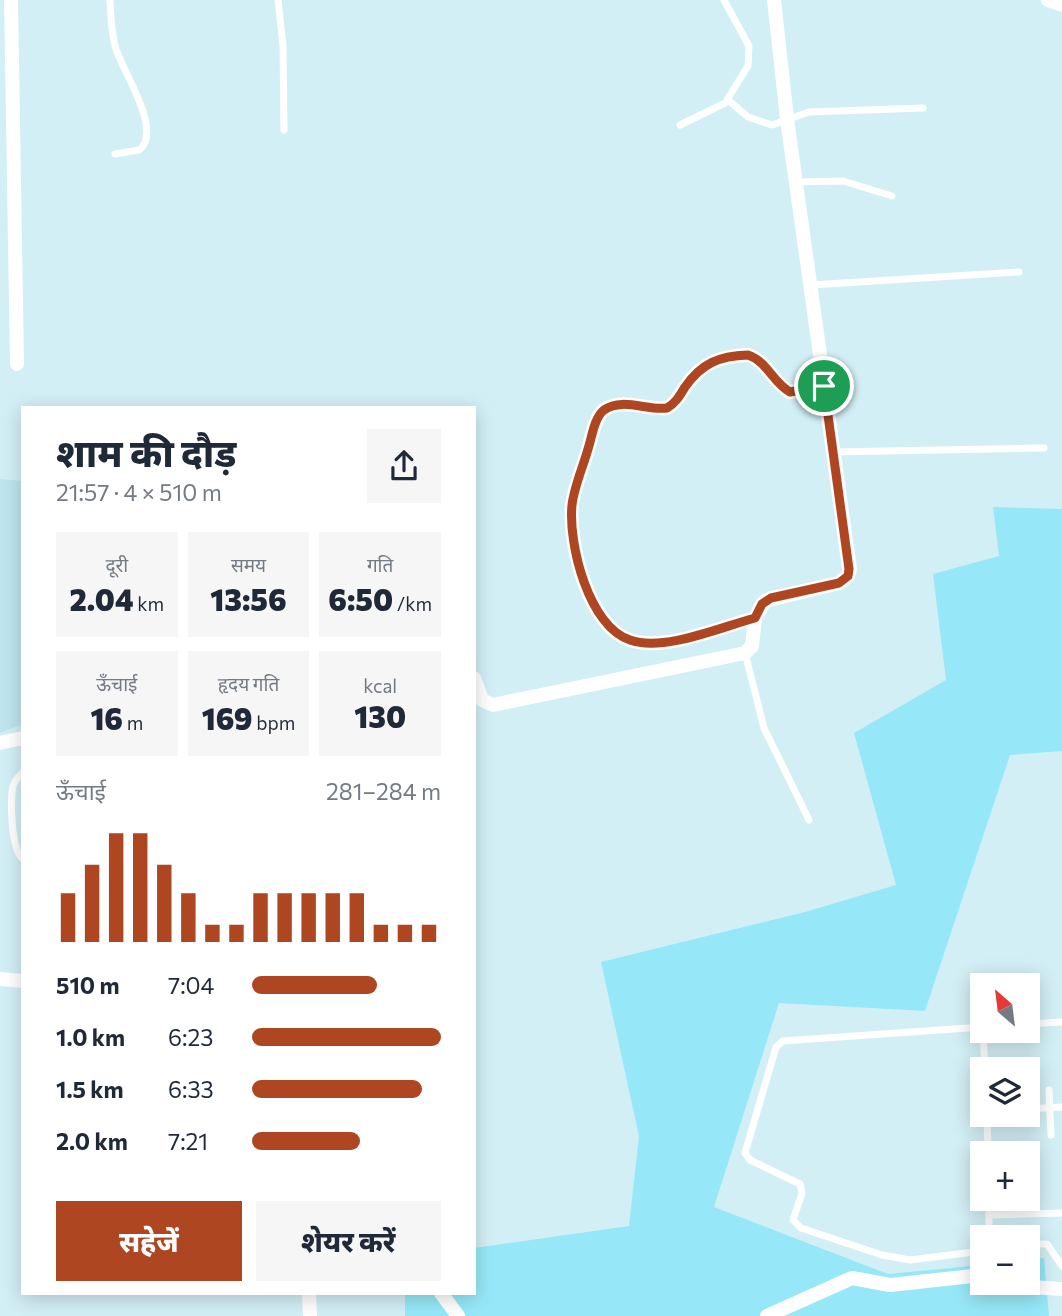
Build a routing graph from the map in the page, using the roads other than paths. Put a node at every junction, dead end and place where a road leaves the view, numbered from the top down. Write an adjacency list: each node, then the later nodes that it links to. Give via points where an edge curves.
1 (11, 0): 18 (street)
2 (110, 0): 13 (lane, via 116,51 137,92 145,140 139,150)
3 (278, 0): 12 (lane)
4 (724, 0): 8 (lane, via 749,46 745,74)
5 (774, 0): 10 (street)
6 (1048, 0): 7 (street)
7 (1062, 5)
8 (728, 100): 10 (lane, via 748,117 768,125); 11 (lane)
9 (923, 108): 10 (lane, via 809,112)
10 (787, 119): 14 (street)
11 (680, 125)
12 (284, 130)
13 (115, 154)
14 (796, 183): 15 (lane, via 843,181); 17 (street)
15 (892, 196)
16 (1019, 272): 17 (lane)
17 (811, 285): 19 (street)
18 (17, 364)
19 (824, 386): 21 (street); 22 (lane, via 790,392 754,357 714,359 695,373 667,408 630,405 604,410 573,498 572,526 582,578 589,596 622,636 639,642 669,642)
20 (1044, 448): 21 (lane)
21 (832, 452): 22 (street, via 848,576 839,583 771,598)
22 (755, 618): 23 (street, via 752,646)
23 (745, 653): 24 (street, via 493,705); 28 (lane, via 764,728)
24 (478, 703)
25 (21, 738): 26 (street)
26 (0, 743)
27 (21, 775): 29 (lane, via 13,787 12,803 16,853)
28 (809, 820)
29 (21, 857)
30 (0, 979): 31 (street)
31 (21, 981)
32 (1062, 1022): 33 (lane)
33 (1040, 1023)
34 (970, 1030): 45 (lane, via 783,1041 776,1047 745,1153 750,1160 800,1184 802,1193 793,1220 801,1228 910,1261)
35 (1049, 1090): 36 (lane)
36 (1051, 1107): 37 (lane); 38 (lane); 39 (lane)
37 (1062, 1107)
38 (1040, 1108)
39 (1051, 1135)
40 (989, 1211): 42 (lane)
41 (1062, 1213): 42 (lane)
42 (989, 1215): 43 (lane)
43 (989, 1225)
44 (1040, 1244): 46 (lane, via 1046,1244)
45 (970, 1253)
46 (1062, 1266)
47 (970, 1276): 54 (street, via 890,1285 852,1278)
48 (1040, 1288): 49 (street)
49 (1062, 1289)
50 (309, 1295): 52 (street)
51 (442, 1295): 53 (street)
52 (310, 1316)
53 (458, 1316)
54 (767, 1316)

